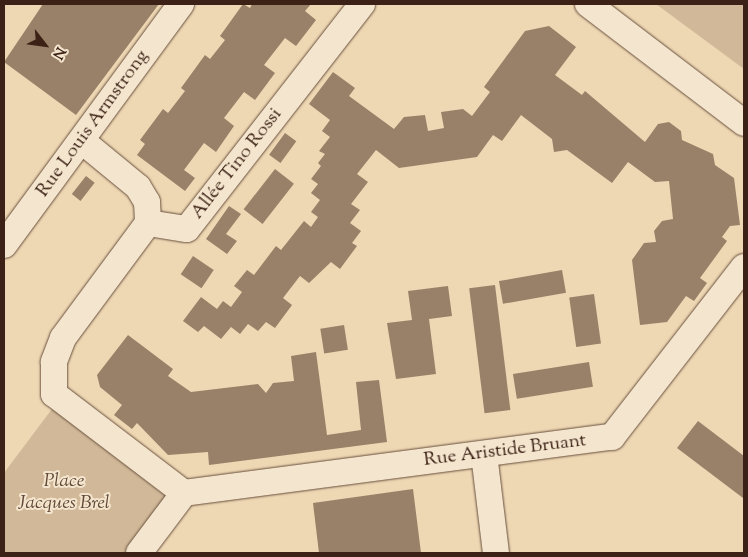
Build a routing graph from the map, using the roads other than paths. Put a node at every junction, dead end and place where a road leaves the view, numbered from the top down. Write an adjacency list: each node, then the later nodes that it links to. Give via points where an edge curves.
1 (181, 4): 5 (street, Rue Louis Armstrong)
2 (362, 4): 6 (street, Allée Tino Rossi, via 187,230)
3 (588, 4): 4 (street)
4 (744, 123)
5 (82, 140): 6 (street, via 138,187 147,202); 7 (street, Rue Louis Armstrong)
6 (148, 223): 10 (street, via 63,338 54,362 54,394)
7 (4, 245)
8 (744, 267): 9 (street, Rue Aristide Bruant, via 612,437)
9 (484, 454): 10 (street, Rue Aristide Bruant); 12 (street)
10 (184, 492): 11 (street)
11 (139, 553)
12 (496, 553)

